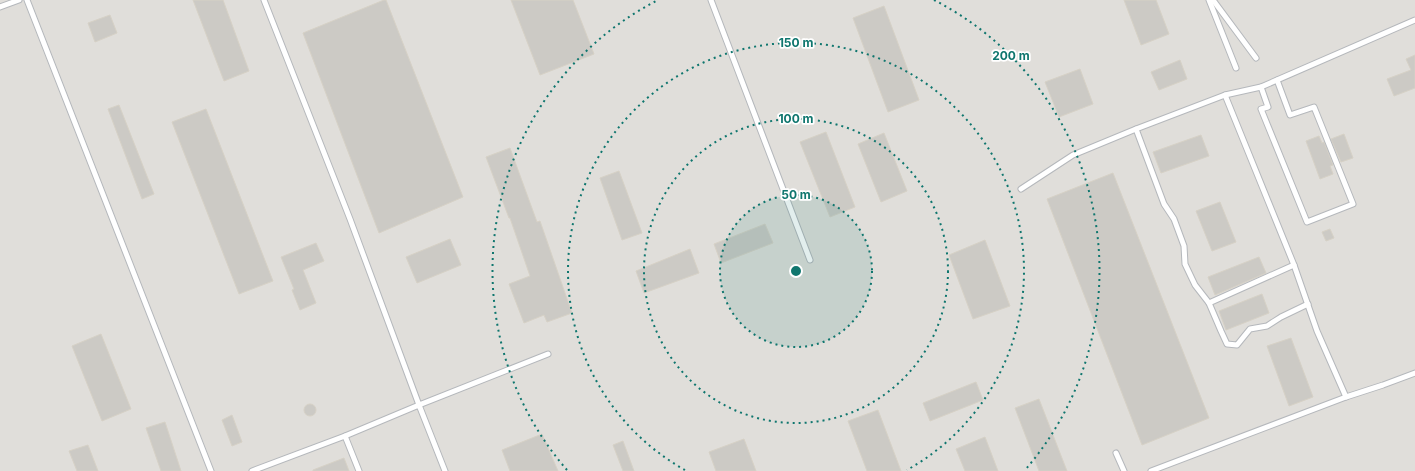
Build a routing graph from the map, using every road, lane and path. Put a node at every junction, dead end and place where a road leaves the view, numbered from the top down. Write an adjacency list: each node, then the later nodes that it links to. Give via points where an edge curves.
1 (18, 0): 7 (lane)
2 (27, 0): 26 (lane)
3 (264, 0): 23 (lane)
4 (712, 0): 16 (lane)
5 (1209, 0): 10 (lane)
6 (1213, 0): 9 (lane)
7 (0, 7)
8 (1415, 20): 11 (lane)
9 (1256, 58)
10 (1236, 68)
11 (1277, 80): 12 (lane); 12 (lane, via 1290,115 1314,107 1353,204 1307,222 1262,109 1268,107)
12 (1261, 87): 13 (lane)
13 (1225, 95): 14 (lane); 17 (lane)
14 (1136, 129): 15 (lane, via 1073,155); 18 (lane, via 1164,204 1174,220 1184,246 1185,264 1195,285)
15 (1020, 189)
16 (810, 260)
17 (1294, 265): 18 (lane); 19 (lane)
18 (1210, 303): 19 (lane, via 1227,344 1237,345 1250,329 1268,326)
19 (1308, 304): 22 (lane)
20 (548, 354): 23 (lane)
21 (1415, 373): 22 (lane)
22 (1346, 397): 31 (lane)
23 (420, 405): 24 (lane); 29 (lane)
24 (345, 436): 27 (lane); 28 (lane)
25 (1116, 453): 30 (lane)
26 (211, 471)
27 (252, 471)
28 (359, 471)
29 (445, 471)
30 (1124, 471)
31 (1151, 471)

